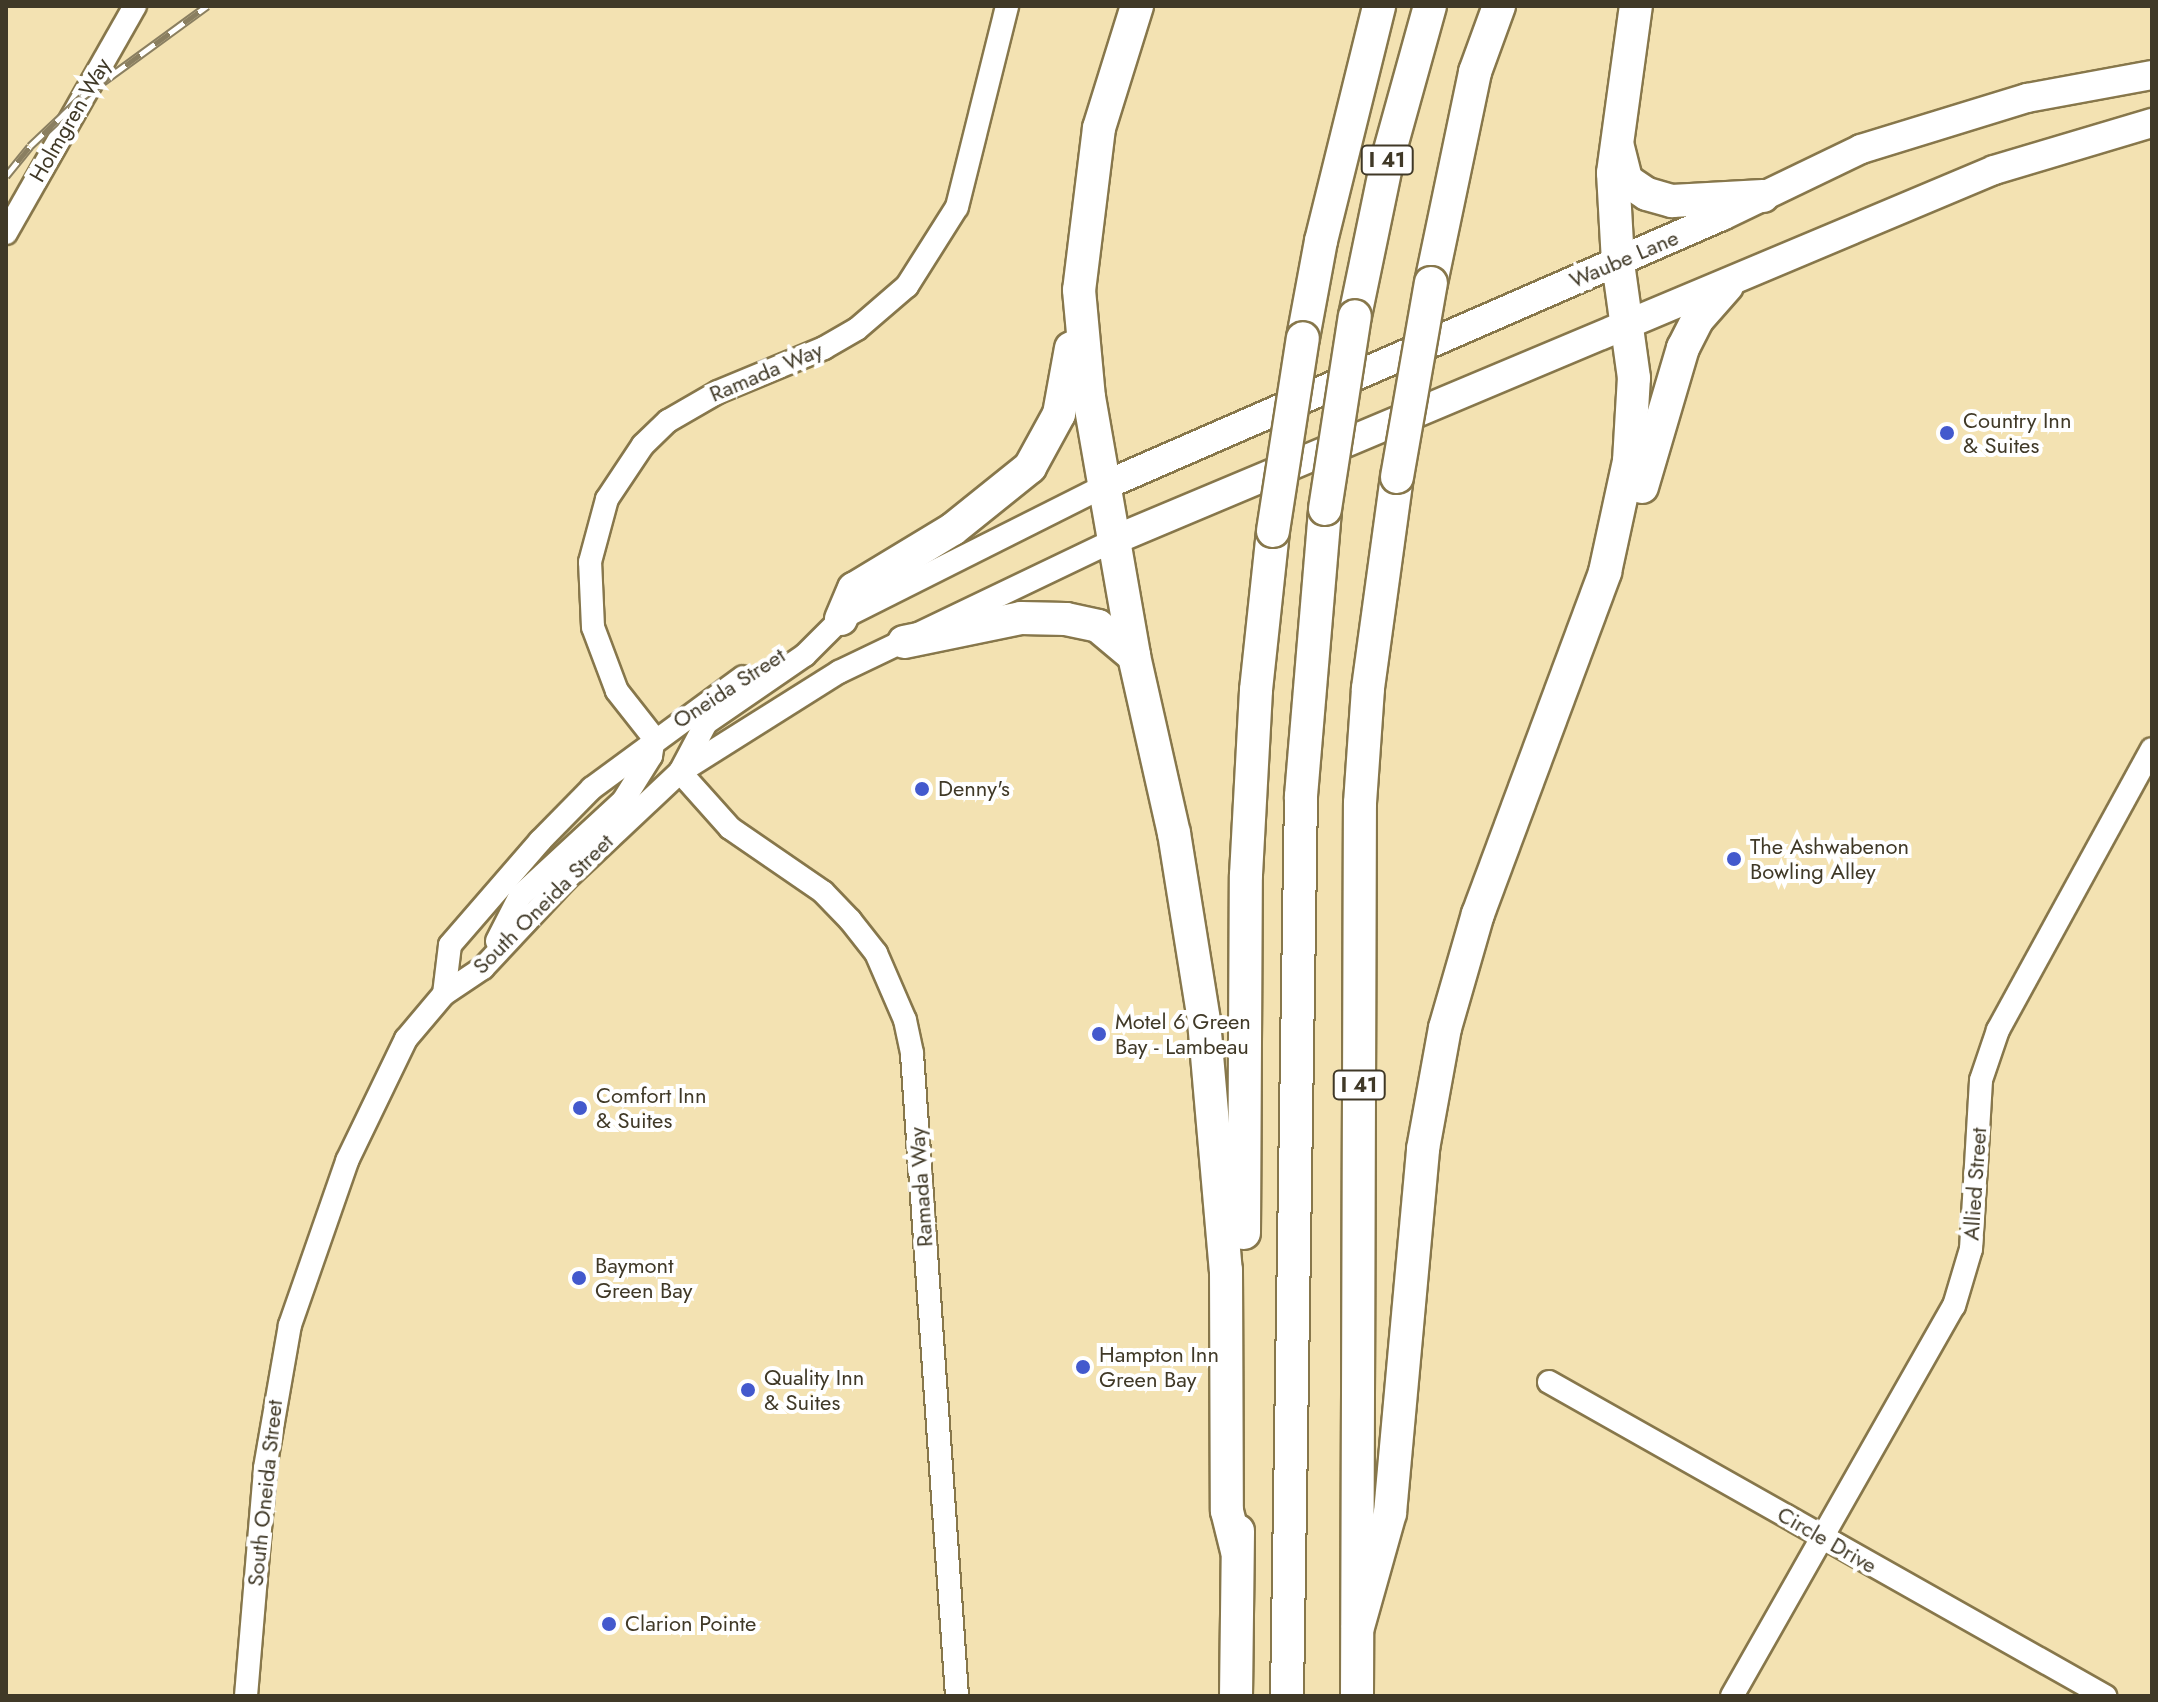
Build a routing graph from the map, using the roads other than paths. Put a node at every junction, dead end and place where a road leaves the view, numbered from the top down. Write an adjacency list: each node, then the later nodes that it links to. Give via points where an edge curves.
1 (1007, 6): 23 (street, Ramada Way, via 957,207 914,278 857,329 718,392 668,421 634,456 607,499 590,562 593,627 617,691)
2 (1137, 6): 15 (highway, via 1099,128)
3 (1379, 6): 30 (highway, bridge, via 1324,226 1303,338 1273,531 1256,690 1246,875)
4 (1430, 6): 35 (highway, I 41, bridge, via 1387,161 1355,316 1325,509 1301,796)
5 (1499, 6): 31 (highway, I 41, bridge, via 1475,72 1431,283 1368,688 1360,803)
6 (1636, 6): 10 (highway)
7 (133, 7): 12 (street, Holmgren Way)
8 (2152, 75): 11 (main road, Waube Lane, via 2062,89 1911,131)
9 (2152, 123): 14 (main road, via 1994,170)
10 (1616, 140): 11 (highway, via 1626,180 1647,194 1672,201); 13 (highway, via 1613,203)
11 (1763, 196): 13 (main road, Waube Lane)
12 (6, 233)
13 (1618, 262): 16 (highway); 17 (main road, Waube Lane)
14 (1727, 286): 16 (main road); 18 (highway, via 1702,312 1686,341 1641,491)
15 (1079, 290): 17 (highway, via 1089,397); 20 (highway, via 1059,414 1030,467 953,529 854,589)
16 (1628, 326): 18 (highway, via 1634,417); 19 (main road)
17 (1108, 484): 19 (highway); 20 (street, Oneida Street)
18 (1615, 535): 31 (highway, via 1478,914 1445,1028 1423,1149 1389,1523)
19 (1114, 540): 21 (street, South Oneida Street); 22 (highway)
20 (841, 619): 23 (street, Oneida Street); 25 (street, via 805,655 706,723)
21 (904, 642): 22 (highway, via 1021,618 1066,619 1098,626); 25 (street, South Oneida Street, via 839,672)
22 (1134, 656): 30 (highway, via 1174,833 1204,1021 1226,1270 1227,1511)
23 (654, 738): 26 (street, via 651,756 623,801 520,896); 27 (street, Oneida Street, via 592,788 450,945)
24 (2151, 754): 29 (street, Allied Street, via 1998,1030 1981,1080 1971,1249 1954,1306)
25 (680, 772): 26 (street, South Oneida Street, via 565,880); 33 (street, Ramada Way, via 730,828 823,892 850,920 876,953 905,1020 913,1069)
26 (483, 968): 27 (street, South Oneida Street)
27 (444, 994): 32 (street, South Oneida Street, via 406,1039 347,1161 290,1325 265,1468)
28 (1549, 1382): 29 (street, Circle Drive)
29 (1821, 1537): 37 (street, Allied Street); 38 (street, Circle Drive)
30 (1237, 1551): 34 (highway)
31 (1358, 1627): 36 (highway, I 41)
32 (246, 1696)
33 (957, 1696)
34 (1236, 1696)
35 (1287, 1696)
36 (1357, 1696)
37 (1732, 1696)
38 (2105, 1696)

